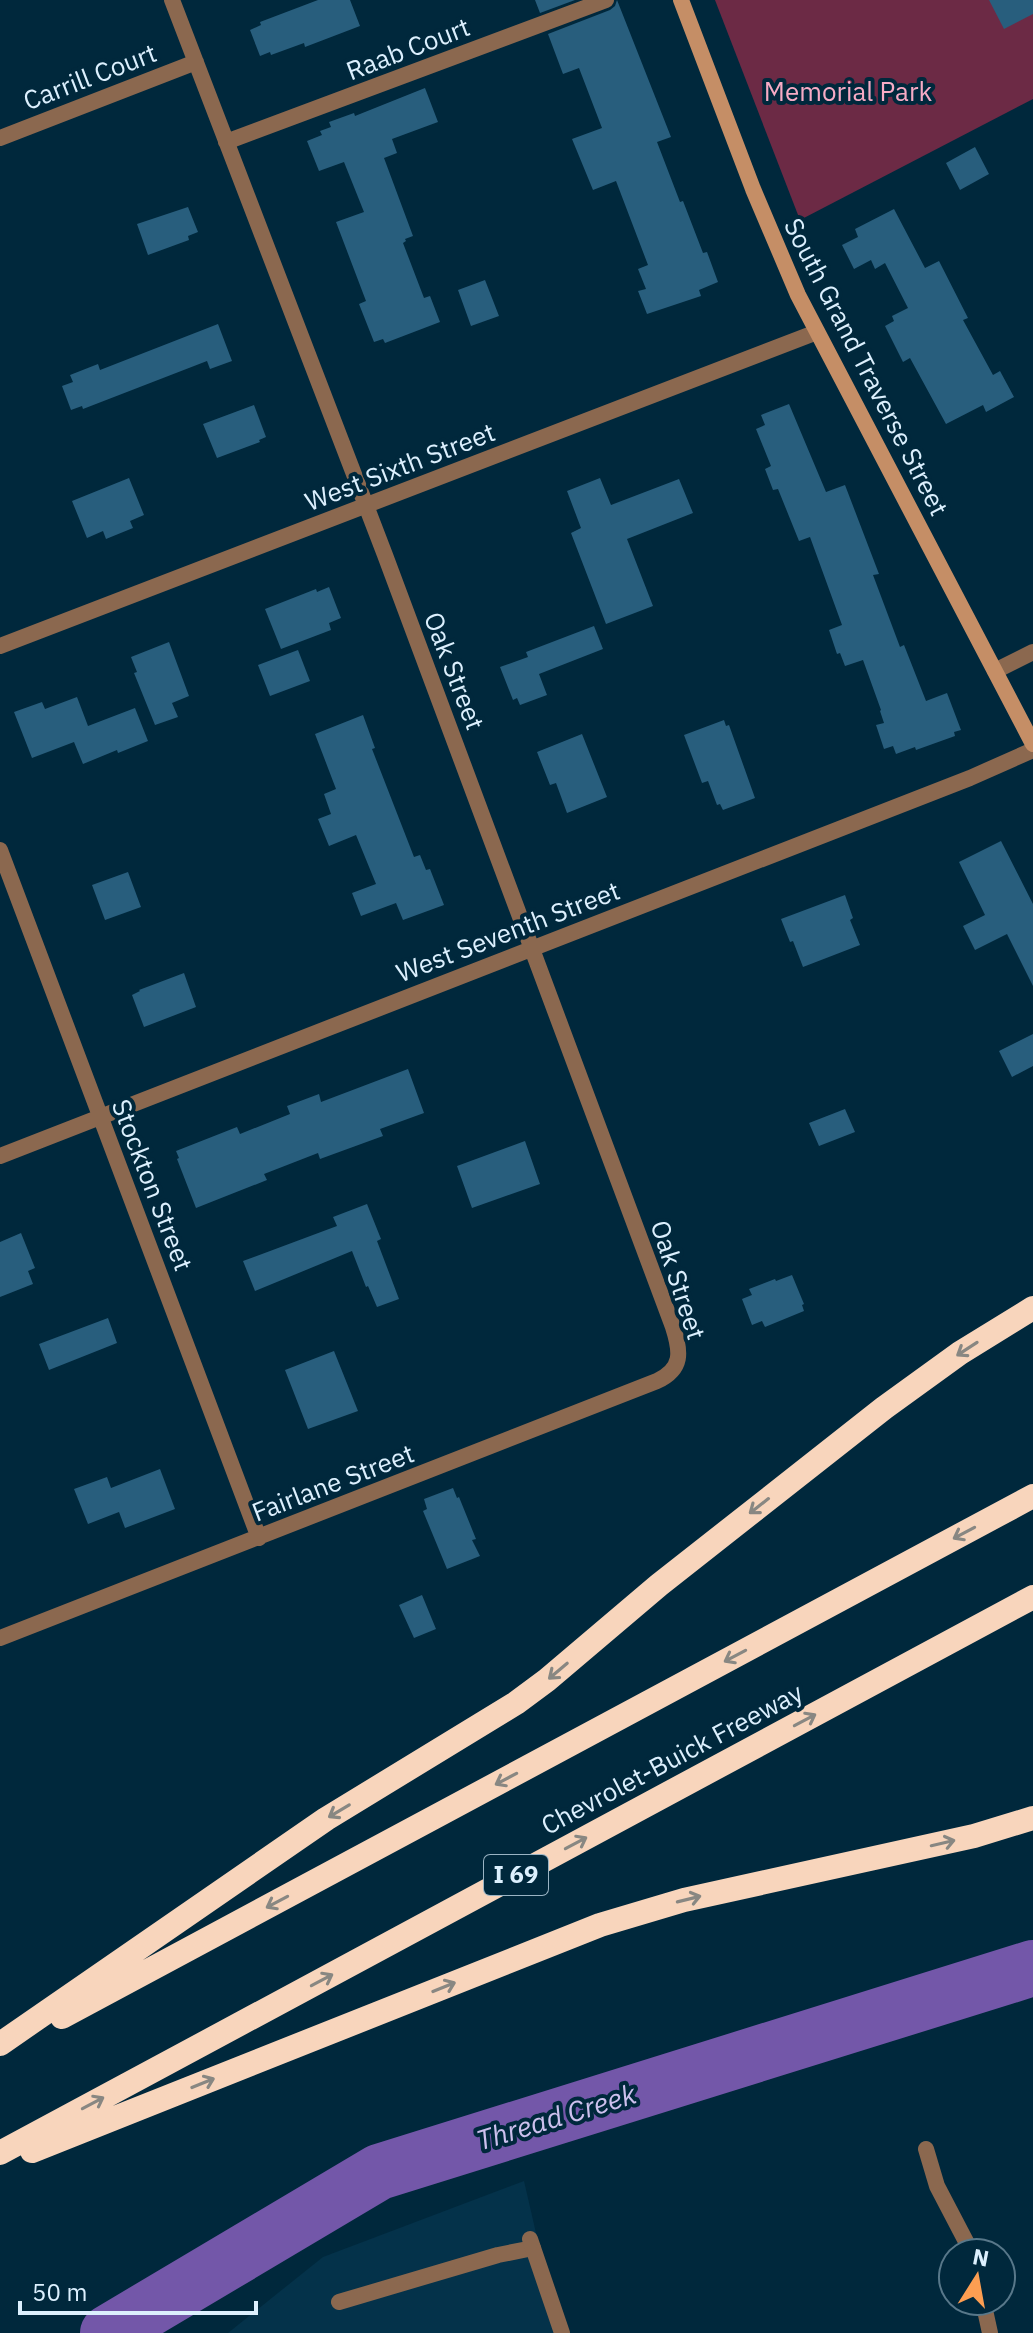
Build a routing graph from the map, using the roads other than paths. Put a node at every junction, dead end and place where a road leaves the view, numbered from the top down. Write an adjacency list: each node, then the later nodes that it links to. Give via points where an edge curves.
1 (172, 0): 4 (street, Oak Street)
2 (606, 0): 6 (street, Raab Court)
3 (681, 0): 7 (main road, South Grand Traverse Street, via 766,222)
4 (196, 62): 5 (street, Carrill Court); 6 (street, Oak Street)
5 (0, 138)
6 (226, 142): 8 (street, Oak Street)
7 (817, 332): 8 (street, West Sixth Street); 11 (main road, South Grand Traverse Street)
8 (365, 506): 9 (street, West Sixth Street); 14 (street, Oak Street)
9 (0, 646)
10 (1033, 652): 11 (street)
11 (995, 671): 12 (main road, South Grand Traverse Street)
12 (1033, 747): 14 (street, West Seventh Street, via 957,783)
13 (0, 850): 15 (street, Stockton Street)
14 (532, 949): 15 (street, West Seventh Street); 18 (street, Oak Street, via 673,1327)
15 (100, 1116): 16 (street, West Seventh Street); 20 (street, Stockton Street)
16 (0, 1156)
17 (1033, 1308): 24 (highway, one-way to 24, via 884,1408 516,1703 326,1819)
18 (677, 1363): 20 (street, Fairlane Street, via 657,1381)
19 (1033, 1496): 25 (highway, one-way to 25)
20 (259, 1538): 22 (street, Fairlane Street)
21 (1033, 1597): 27 (highway, Chevrolet-Buick Freeway / I 69, one-way to 21)
22 (0, 1638)
23 (1033, 1818): 28 (highway, one-way to 23, via 600,1925 684,1900 974,1836)
24 (0, 2044)
25 (0, 2050)
26 (926, 2149): 29 (street, via 937,2186)
27 (0, 2153)
28 (0, 2163)
29 (964, 2237)
30 (339, 2302): 31 (street, via 531,2243)
31 (562, 2333)

